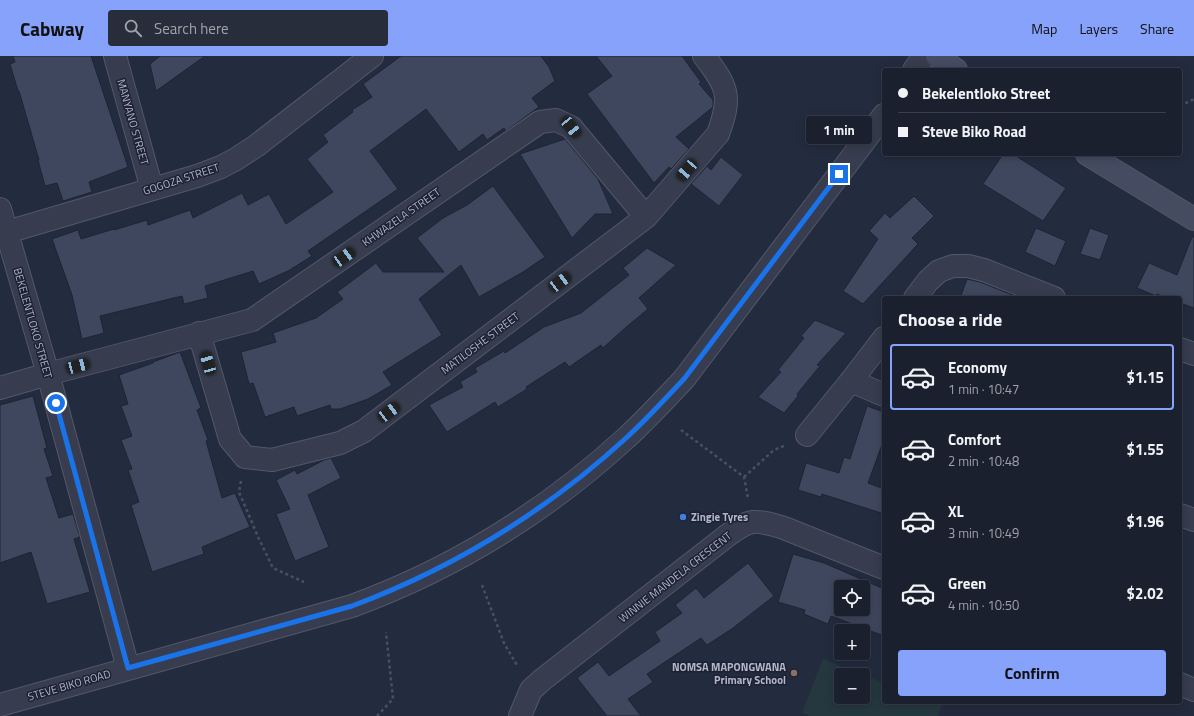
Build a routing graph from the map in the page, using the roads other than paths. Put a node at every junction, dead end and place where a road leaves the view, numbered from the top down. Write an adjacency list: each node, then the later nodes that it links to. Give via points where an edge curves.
1 (115, 56): 10 (street, MANYANO STREET)
2 (372, 56): 10 (street, GOGOZA STREET, via 236,159 197,176)
3 (704, 56): 12 (street, MATILOSHE STREET, via 718,74 727,99 718,134)
4 (924, 56): 6 (street)
5 (937, 56): 7 (main road)
6 (915, 68)
7 (953, 68)
8 (882, 117): 29 (street, STEVE BIKO ROAD, via 684,379 625,440 569,487 471,552 379,596 352,606)
9 (1090, 156): 13 (main road)
10 (152, 189): 14 (street, GOGOZA STREET)
11 (0, 209): 14 (street, BEKELENTLOKO STREET)
12 (646, 217): 17 (street, KHWAZELA STREET, via 571,127 556,120 540,122 252,320); 17 (street, MATILOSHE STREET, via 364,431 340,443 272,460 245,457 230,439)
13 (1194, 219)
14 (7, 232): 21 (street, BEKELENTLOKO STREET)
15 (917, 296): 16 (street, via 939,271 953,266 968,266)
16 (1049, 296)
17 (199, 333): 21 (street, KHWAZELA STREET)
18 (882, 341): 22 (street)
19 (1182, 349): 20 (street)
20 (1194, 354)
21 (48, 374): 23 (street, KHWAZELA STREET); 29 (street, BEKELENTLOKO STREET)
22 (851, 381): 24 (street); 25 (street)
23 (0, 388)
24 (882, 394)
25 (807, 435)
26 (1182, 516): 27 (street)
27 (1194, 520)
28 (882, 567): 33 (street, WINNIE MANDELA CRESCENT, via 784,528 752,522 728,535 531,690)
29 (128, 668): 32 (street, STEVE BIKO ROAD)
30 (1182, 685): 31 (street)
31 (1194, 690)
32 (0, 705)
33 (520, 716)

